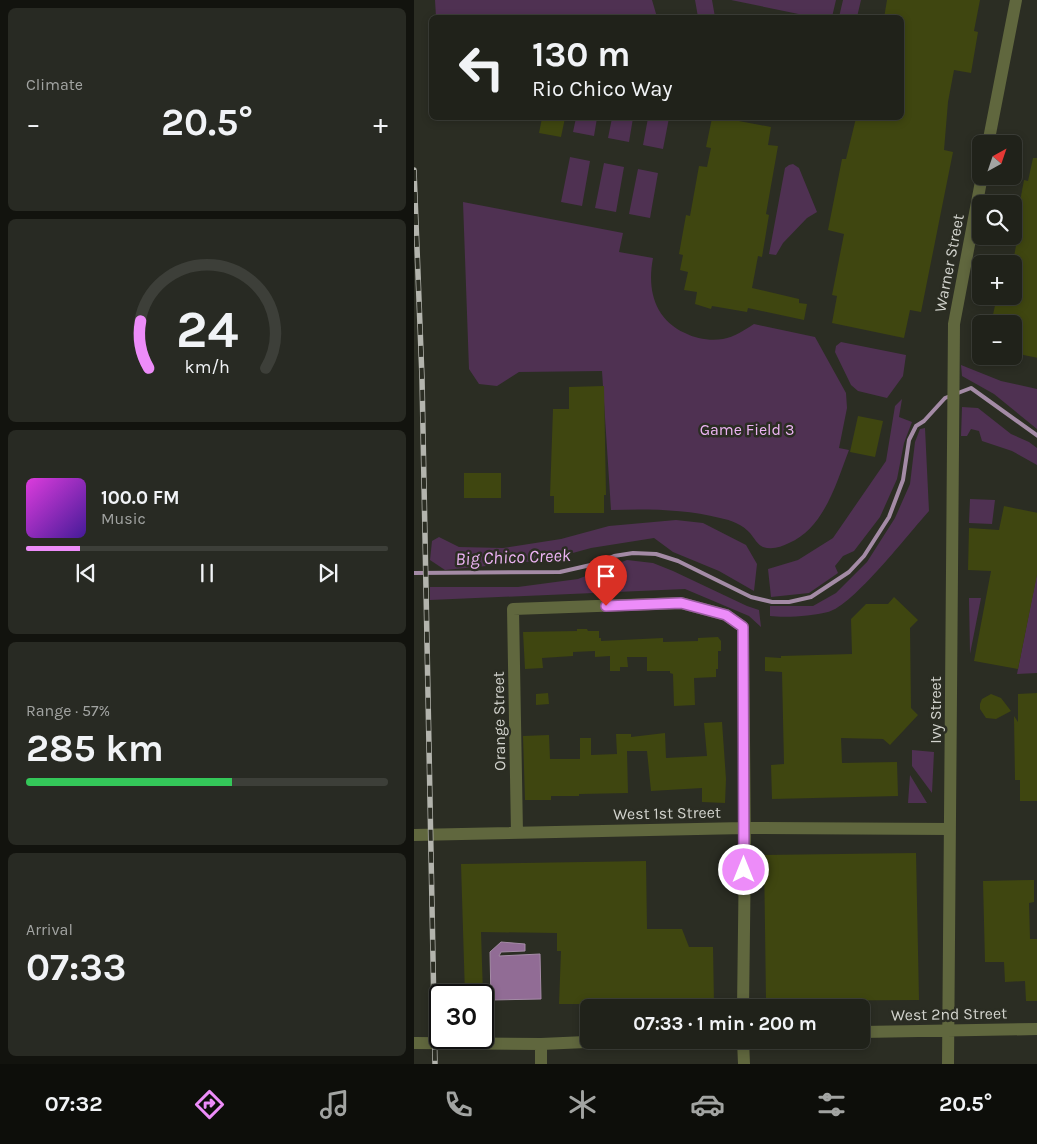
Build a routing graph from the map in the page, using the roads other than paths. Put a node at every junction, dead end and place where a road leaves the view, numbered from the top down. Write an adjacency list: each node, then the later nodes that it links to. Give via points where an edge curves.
1 (1016, 0): 2 (street)
2 (990, 135)
3 (980, 185): 4 (street, Warner Street, via 954,324)
4 (953, 360): 6 (street, Ivy Street)
5 (744, 828): 6 (street, West 1st Street); 7 (street, West 1st Street); 7 (street, Orange Street, via 743,627 726,615 681,603 513,609); 9 (street)
6 (950, 830): 11 (street, Ivy Street)
7 (517, 833): 8 (street, West 1st Street)
8 (414, 835)
9 (743, 999)
10 (1037, 1029): 11 (street, West 2nd Street)
11 (947, 1030): 12 (street, West 2nd Street); 19 (street, Ivy Street)
12 (870, 1032)
13 (580, 1042): 15 (street)
14 (414, 1043): 15 (street)
15 (541, 1044): 17 (street)
16 (743, 1049): 18 (street)
17 (541, 1064)
18 (744, 1064)
19 (948, 1064)

